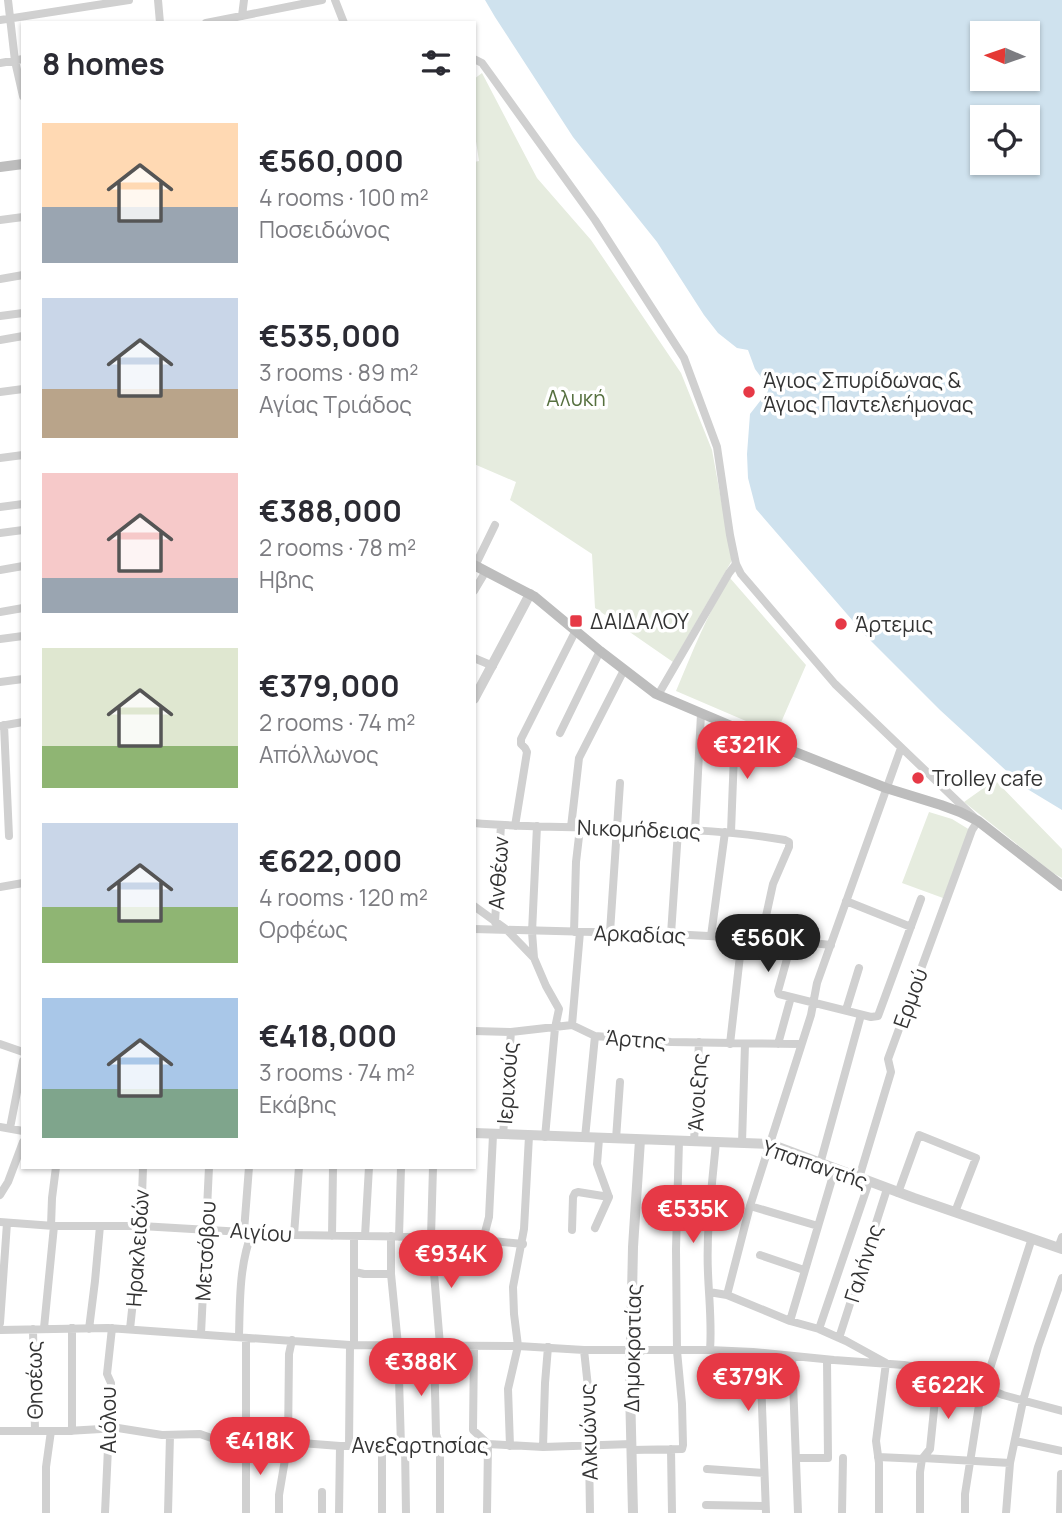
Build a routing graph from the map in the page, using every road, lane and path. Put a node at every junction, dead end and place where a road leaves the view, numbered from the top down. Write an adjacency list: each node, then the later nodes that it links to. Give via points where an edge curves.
1 (8, 0): 8 (street)
2 (129, 0): 8 (street)
3 (158, 0): 9 (street)
4 (244, 0): 7 (street)
5 (322, 0): 7 (street)
6 (335, 0): 11 (street)
7 (242, 16): 10 (street)
8 (4, 20): 12 (street)
9 (160, 21)
10 (216, 21)
11 (343, 21)
12 (19, 60): 14 (street); 15 (street)
13 (476, 60): 35 (street, via 595,220 684,358 717,447)
14 (0, 63)
15 (21, 78)
16 (21, 164): 17 (main road)
17 (0, 167)
18 (21, 217): 19 (street)
19 (0, 220)
20 (21, 275): 21 (street)
21 (0, 279)
22 (21, 313): 23 (street)
23 (0, 316)
24 (21, 336): 25 (street)
25 (0, 340)
26 (21, 389): 27 (street)
27 (0, 392)
28 (21, 455): 29 (street)
29 (0, 458)
30 (21, 503): 31 (street)
31 (0, 506)
32 (495, 525): 37 (street)
33 (21, 530): 34 (street)
34 (0, 533)
35 (736, 564): 51 (street); 58 (street, via 835,684)
36 (21, 566): 38 (street)
37 (479, 568): 39 (main road)
38 (0, 570)
39 (530, 593): 42 (main road); 47 (street)
40 (21, 608): 41 (street)
41 (0, 612)
42 (576, 630): 45 (main road); 64 (street, via 520,742 527,752)
43 (21, 636): 44 (street)
44 (0, 639)
45 (600, 651): 48 (main road); 57 (street)
46 (476, 659): 47 (street)
47 (493, 666): 52 (street)
48 (624, 670): 51 (main road); 66 (street, via 579,758)
49 (21, 679): 50 (street)
50 (0, 682)
51 (658, 695): 53 (main road)
52 (476, 696)
53 (701, 714): 56 (main road); 69 (street)
54 (21, 722): 55 (street)
55 (2, 726): 71 (street)
56 (735, 728): 60 (main road); 70 (street)
57 (560, 733)
58 (901, 748): 60 (street); 61 (street)
59 (620, 783): 67 (street)
60 (886, 788): 61 (main road); 76 (street)
61 (978, 821): 73 (main road); 139 (street, Ερμού, via 888,1059 891,1072)
62 (476, 823): 63 (street, Νικομήδειας)
63 (501, 825): 64 (street, Νικομήδειας); 78 (street, Ανθέων)
64 (514, 827): 65 (street, Νικομήδειας)
65 (537, 827): 66 (street, Νικομήδειας); 82 (street)
66 (576, 828): 67 (street, Νικομήδειας); 83 (street)
67 (617, 829): 68 (street, Νικομήδειας); 84 (street)
68 (678, 831): 69 (street, Νικομήδειας); 85 (street)
69 (695, 831): 70 (street, Νικομήδειας)
70 (728, 832): 86 (street); 88 (street, Νικομήδειας, via 790,844 773,884)
71 (9, 836)
72 (21, 883): 74 (street)
73 (1062, 886)
74 (0, 887)
75 (921, 899): 79 (street)
76 (846, 901): 79 (street); 90 (street)
77 (476, 908): 78 (street)
78 (495, 922): 81 (street)
79 (911, 927): 97 (street, via 880,1013 874,1018)
80 (476, 929): 81 (street)
81 (507, 930): 82 (street, Αρκαδίας); 91 (street)
82 (532, 932): 83 (street, Αρκαδίας); 91 (street)
83 (577, 932): 84 (street, Αρκαδίας); 98 (street)
84 (610, 932): 85 (street, Αρκαδίας)
85 (671, 934): 86 (street, Αρκαδίας)
86 (711, 936): 87 (street, Αρκαδίας)
87 (742, 938): 88 (street, Αρκαδίας); 105 (street)
88 (761, 939): 89 (street, Αρκαδίας)
89 (792, 941): 90 (street, Αρκαδίας); 93 (street, via 778,992)
90 (831, 945): 94 (street)
91 (534, 958): 95 (street)
92 (859, 968): 96 (street)
93 (791, 997): 94 (street); 107 (street)
94 (814, 1002): 96 (street); 108 (street)
95 (559, 1009): 98 (street); 99 (street)
96 (846, 1010): 97 (street)
97 (861, 1015): 128 (street)
98 (572, 1026): 99 (street); 102 (street, Άρτης)
99 (555, 1028): 101 (street); 117 (street)
100 (476, 1031): 101 (street)
101 (511, 1032): 115 (street, Ιεριχούς)
102 (595, 1036): 103 (street, Άρτης); 118 (street)
103 (699, 1042): 105 (street, Άρτης); 123 (street, Άνοιξης)
104 (0, 1044): 109 (street)
105 (730, 1044): 106 (street, Άρτης)
106 (745, 1044): 107 (street, Άρτης); 125 (street)
107 (778, 1044): 108 (street, Άρτης)
108 (801, 1044): 126 (street)
109 (21, 1051)
110 (21, 1068): 112 (street)
111 (620, 1082): 120 (street)
112 (3, 1127): 113 (street)
113 (21, 1131)
114 (476, 1133): 115 (street, Υπαπαντής)
115 (498, 1135): 116 (street, Υπαπαντής); 165 (street, Ιεριχούς)
116 (529, 1136): 117 (street, Υπαπαντής); 166 (street)
117 (545, 1137): 118 (street, Υπαπαντής)
118 (585, 1138): 119 (street, Υπαπαντής)
119 (599, 1139): 120 (street, Υπαπαντής); 143 (street, via 597,1164)
120 (615, 1139): 121 (street, Υπαπαντής)
121 (640, 1140): 122 (street, Υπαπαντής); 196 (street, Δημοκρατίας, via 633,1247)
122 (679, 1141): 123 (street, Υπαπαντής); 198 (street)
123 (694, 1142): 124 (street, Υπαπαντής)
124 (716, 1142): 125 (street, Υπαπαντής); 173 (street)
125 (742, 1143): 126 (street, Υπαπαντής)
126 (770, 1144): 128 (street, Υπαπαντής); 144 (street)
127 (21, 1147): 142 (street)
128 (820, 1164): 138 (street, Υπαπαντής)
129 (56, 1169): 149 (street)
130 (142, 1169): 145 (street, Ηρακλειδών)
131 (209, 1169): 154 (street, Μετσόβου)
132 (248, 1169): 156 (street)
133 (299, 1169): 157 (street)
134 (333, 1169): 158 (street)
135 (369, 1169): 159 (street)
136 (401, 1169): 160 (street)
137 (433, 1169): 162 (street)
138 (835, 1169): 139 (street, Υπαπαντής); 152 (street)
139 (864, 1180): 140 (street, Υπαπαντής); 184 (street, Ερμού)
140 (887, 1189): 141 (street, Υπαπαντής); 187 (street, Γαλήνης)
141 (898, 1193): 146 (street, Υπαπαντής); 146 (street, via 919,1135 976,1158)
142 (0, 1195)
143 (609, 1197): 153 (street); 155 (street, via 575,1194)
144 (750, 1206): 152 (street); 174 (street)
145 (142, 1212): 148 (street); 151 (street, Ηρακλειδών)
146 (955, 1212): 164 (street, Υπαπαντής)
147 (4, 1222): 149 (street, Αιγίου); 176 (street)
148 (129, 1225): 150 (street, Αιγίου); 151 (street, Αιγίου)
149 (52, 1226): 150 (street, Αιγίου); 177 (street)
150 (100, 1226): 182 (street)
151 (141, 1226): 154 (street, Αιγίου); 183 (street, Ηρακλειδών)
152 (818, 1226): 169 (street)
153 (595, 1228)
154 (207, 1229): 156 (street, Αιγίου); 185 (street, Μετσόβου)
155 (572, 1230)
156 (248, 1232): 157 (street, Αιγίου); 186 (street, via 239,1298)
157 (294, 1235): 158 (street, Αιγίου)
158 (332, 1236): 161 (street, Αιγίου)
159 (365, 1236): 160 (street, Αιγίου); 161 (street, Αιγίου)
160 (395, 1236): 162 (street, Αιγίου); 171 (street)
161 (355, 1237): 170 (street)
162 (431, 1237): 165 (street, Αιγίου); 191 (street)
163 (1062, 1237): 167 (street)
164 (1032, 1238): 167 (street, Υπαπαντής); 204 (street)
165 (483, 1240): 166 (street, Αιγίου)
166 (523, 1244): 193 (street, via 513,1287)
167 (1060, 1248)
168 (760, 1255): 169 (street)
169 (804, 1270): 175 (street)
170 (355, 1272): 171 (street); 189 (street)
171 (391, 1274): 190 (street)
172 (1062, 1279): 205 (street)
173 (709, 1292): 174 (street); 197 (street)
174 (727, 1295): 175 (street)
175 (790, 1321): 184 (street)
176 (0, 1323)
177 (44, 1328): 178 (street); 181 (street)
178 (72, 1328): 182 (street); 212 (street)
179 (112, 1328): 182 (street); 183 (street); 207 (street, Αιόλου, via 107,1374 111,1383)
180 (0, 1329): 181 (street)
181 (33, 1329): 210 (street, Θησέως)
182 (89, 1329)
183 (130, 1329): 185 (street)
184 (819, 1329): 187 (street)
185 (201, 1334): 186 (street)
186 (242, 1337): 188 (street); 214 (street)
187 (839, 1338): 202 (street)
188 (292, 1340): 189 (street); 216 (street)
189 (352, 1345): 190 (street); 219 (street)
190 (398, 1345): 191 (street); 221 (street)
191 (437, 1346): 192 (street); 222 (street, via 436,1434)
192 (474, 1346): 193 (street); 208 (street)
193 (518, 1346): 194 (street); 223 (street, via 508,1389)
194 (548, 1347): 195 (street); 225 (street)
195 (584, 1350): 196 (street); 224 (street, Αλκυώνυς)
196 (637, 1350): 198 (street); 226 (street, Δημοκρατίας, via 630,1388)
197 (710, 1350): 198 (street); 199 (street)
198 (677, 1351): 227 (street, Ανεξαρτησίας, via 682,1449)
199 (760, 1353): 200 (street); 236 (street)
200 (792, 1356): 201 (street); 230 (street)
201 (827, 1360): 202 (street); 230 (street, via 828,1458)
202 (886, 1363): 203 (street); 229 (street)
203 (936, 1370): 204 (street); 232 (street, via 930,1449)
204 (983, 1386): 205 (street); 233 (street)
205 (1023, 1401): 206 (street); 215 (street)
206 (1062, 1411)
207 (109, 1429): 212 (street, Ανεξαρτησίας); 213 (street, Ανεξαρτησίας); 243 (street, Αιόλου)
208 (473, 1430): 217 (street); 218 (street)
209 (0, 1431): 210 (street, Ανεξαρτησίας)
210 (35, 1431): 211 (street, Ανεξαρτησίας)
211 (51, 1431): 212 (street, Ανεξαρτησίας); 242 (street)
212 (72, 1431)
213 (170, 1435): 214 (street, Ανεξαρτησίας); 244 (street)
214 (246, 1439): 216 (street, Ανεξαρτησίας); 245 (street)
215 (1015, 1441): 228 (street); 234 (street)
216 (288, 1442): 219 (street, Ανεξαρτησίας); 246 (street)
217 (474, 1444): 218 (street, Ανεξαρτησίας); 222 (street, Ανεξαρτησίας)
218 (488, 1444): 223 (street, Ανεξαρτησίας); 252 (street)
219 (344, 1446): 220 (street, Ανεξαρτησίας); 248 (street)
220 (382, 1446): 221 (street, Ανεξαρτησίας); 249 (street)
221 (403, 1446): 222 (street, Ανεξαρτησίας); 250 (street)
222 (440, 1446): 251 (street)
223 (510, 1446): 225 (street, Ανεξαρτησίας)
224 (588, 1446): 225 (street, Ανεξαρτησίας); 226 (street, Ανεξαρτησίας); 253 (street, Αλκυώνυς)
225 (542, 1447)
226 (632, 1447): 227 (street, Ανεξαρτησίας); 254 (street, Δημοκρατίας)
227 (671, 1449): 255 (street)
228 (1062, 1451)
229 (878, 1457): 232 (street); 258 (street)
230 (796, 1458): 256 (street)
231 (843, 1458): 257 (street)
232 (923, 1458): 233 (street); 259 (street)
233 (970, 1461): 234 (street); 260 (street)
234 (1010, 1463): 261 (street)
235 (707, 1469): 236 (street)
236 (764, 1473): 241 (street)
237 (1061, 1474): 262 (street)
238 (322, 1492): 247 (street)
239 (706, 1505): 240 (street)
240 (729, 1509): 241 (street)
241 (766, 1510)
242 (46, 1513)
243 (105, 1513)
244 (168, 1513)
245 (246, 1513)
246 (279, 1513)
247 (322, 1513)
248 (339, 1513)
249 (382, 1513)
250 (406, 1513)
251 (440, 1513)
252 (487, 1513)
253 (590, 1513)
254 (633, 1513)
255 (672, 1513)
256 (798, 1513)
257 (842, 1513)
258 (879, 1513)
259 (920, 1513)
260 (965, 1513)
261 (1006, 1513)
262 (1060, 1513)

